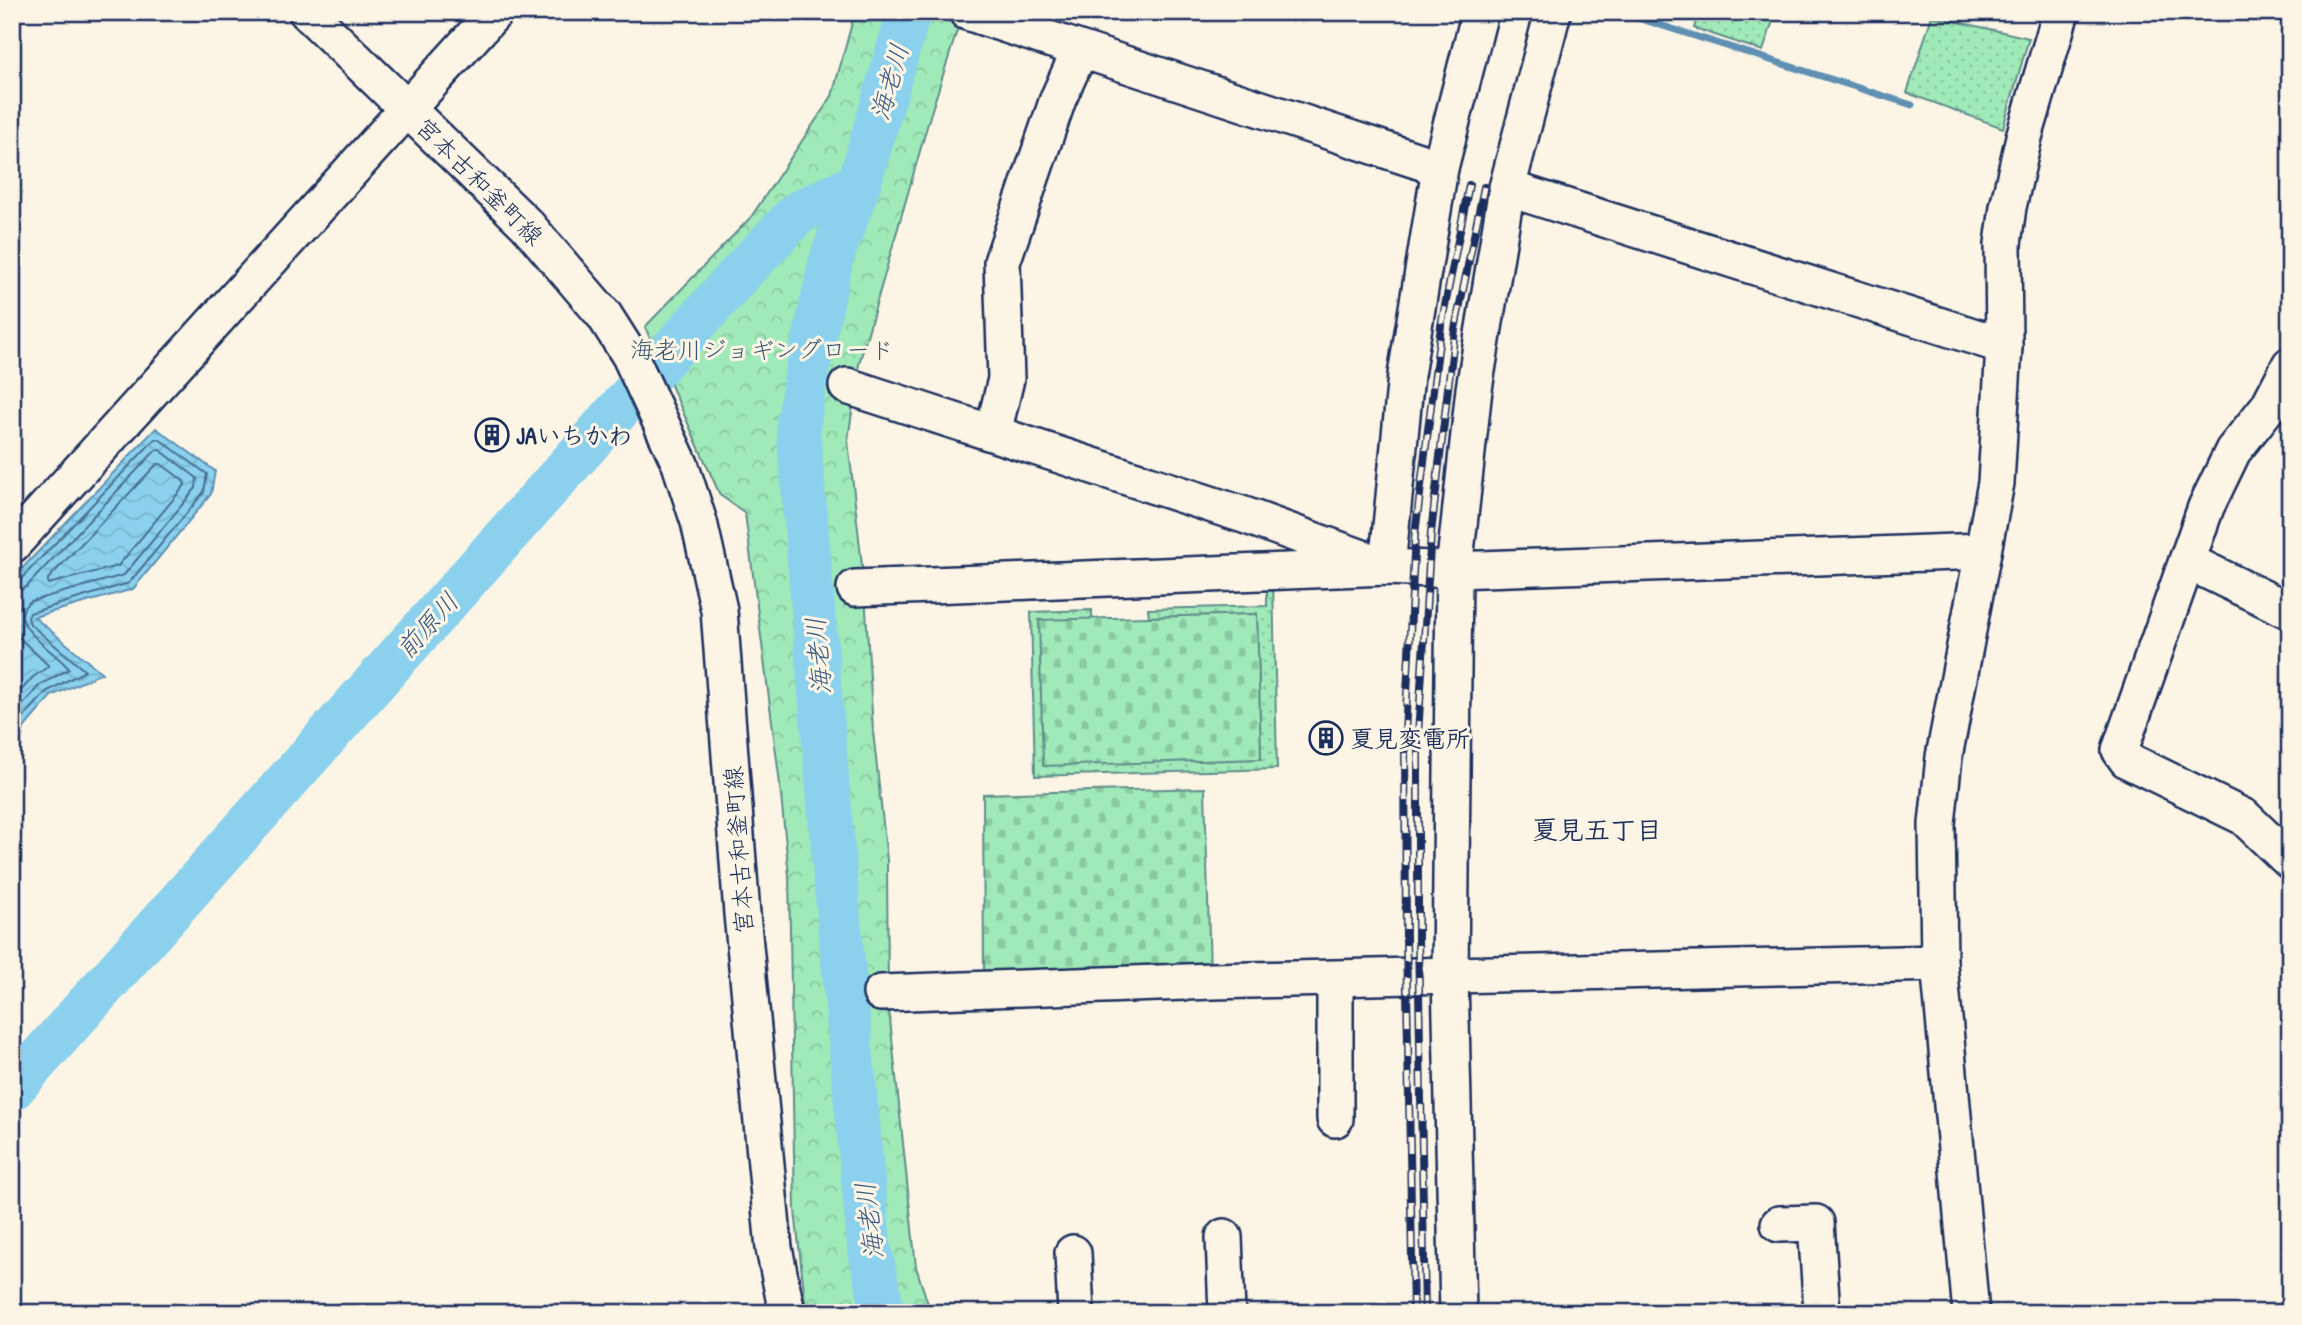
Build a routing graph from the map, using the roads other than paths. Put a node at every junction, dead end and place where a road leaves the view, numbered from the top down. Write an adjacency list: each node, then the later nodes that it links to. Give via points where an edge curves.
1 (307, 12): 8 (street, 宮本古和釜町線)
2 (495, 12): 8 (street)
3 (967, 12): 7 (street)
4 (1480, 12): 9 (street)
5 (1553, 12): 10 (street)
6 (2061, 12): 11 (street, via 2008,207 2003,244)
7 (1080, 50): 9 (street); 14 (street, via 1058,99 1002,262 1006,379)
8 (407, 107): 15 (street); 31 (street, 宮本古和釜町線, via 527,225 604,315 642,381 684,475 699,522 719,610 774,1248)
9 (1440, 168): 18 (street, via 1406,375)
10 (1507, 188): 11 (street); 19 (street, via 1474,389)
11 (2004, 346): 16 (street, via 1996,483)
12 (2290, 365): 17 (street, via 2268,407 2234,451 2206,507)
13 (847, 386): 14 (street)
14 (993, 433): 18 (street)
15 (12, 545)
16 (1983, 551): 19 (street); 23 (street, via 1940,793)
17 (2187, 561): 21 (street); 22 (street, via 2120,750 2127,760 2244,817)
18 (1387, 567): 19 (street); 20 (street)
19 (1454, 570): 24 (street)
20 (855, 588)
21 (2290, 611)
22 (2290, 861)
23 (1939, 962): 24 (street); 36 (street)
24 (1450, 976): 25 (street); 34 (street)
25 (1335, 979): 26 (street); 27 (street)
26 (881, 993)
27 (1335, 1119)
28 (1779, 1224): 35 (street, via 1816,1223)
29 (1224, 1237): 33 (street)
30 (1073, 1253): 32 (street)
31 (787, 1313)
32 (1076, 1313)
33 (1227, 1313)
34 (1458, 1313)
35 (1822, 1313)
36 (1971, 1313)

